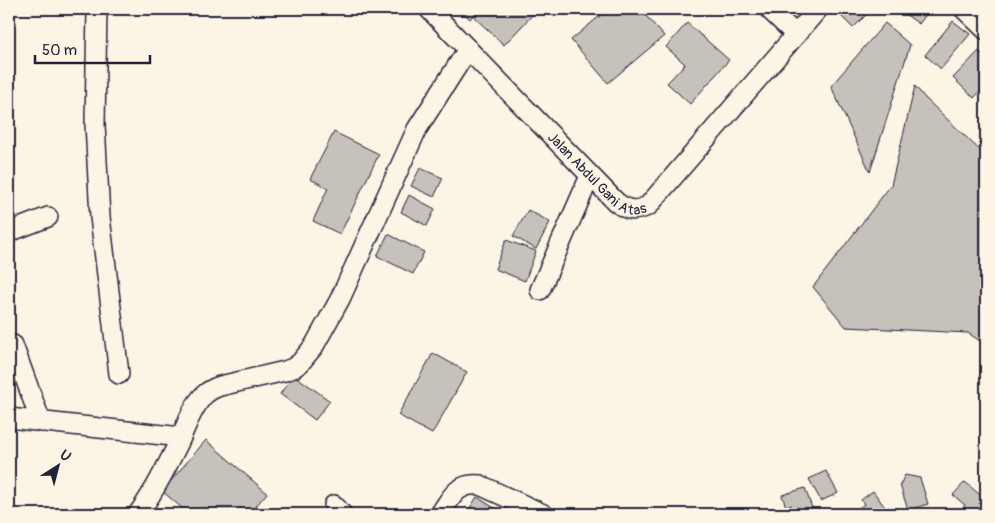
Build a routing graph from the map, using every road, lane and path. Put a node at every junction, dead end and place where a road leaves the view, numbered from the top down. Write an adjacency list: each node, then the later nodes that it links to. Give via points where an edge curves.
1 (97, 9): 14 (street, via 95,124 100,217)
2 (430, 9): 8 (street, Jalan Abdul Gani Atas)
3 (769, 9): 7 (street)
4 (818, 9): 7 (street, Jalan Abdul Gani Atas)
5 (964, 9): 6 (street)
6 (986, 30)
7 (795, 34): 9 (street, Jalan Abdul Gani Atas, via 648,206 632,210 624,208)
8 (468, 49): 9 (street, Jalan Abdul Gani Atas); 17 (street, via 417,129 340,300 307,356 285,371 211,390 194,408)
9 (590, 176): 12 (street)
10 (48, 217): 11 (street)
11 (9, 232)
12 (540, 290)
13 (13, 345): 16 (street)
14 (119, 374)
15 (9, 418): 16 (street)
16 (41, 422): 17 (street)
17 (181, 437): 18 (street, via 160,480)
18 (138, 514)
19 (440, 514): 20 (street, via 454,493 473,484)
20 (543, 514)

